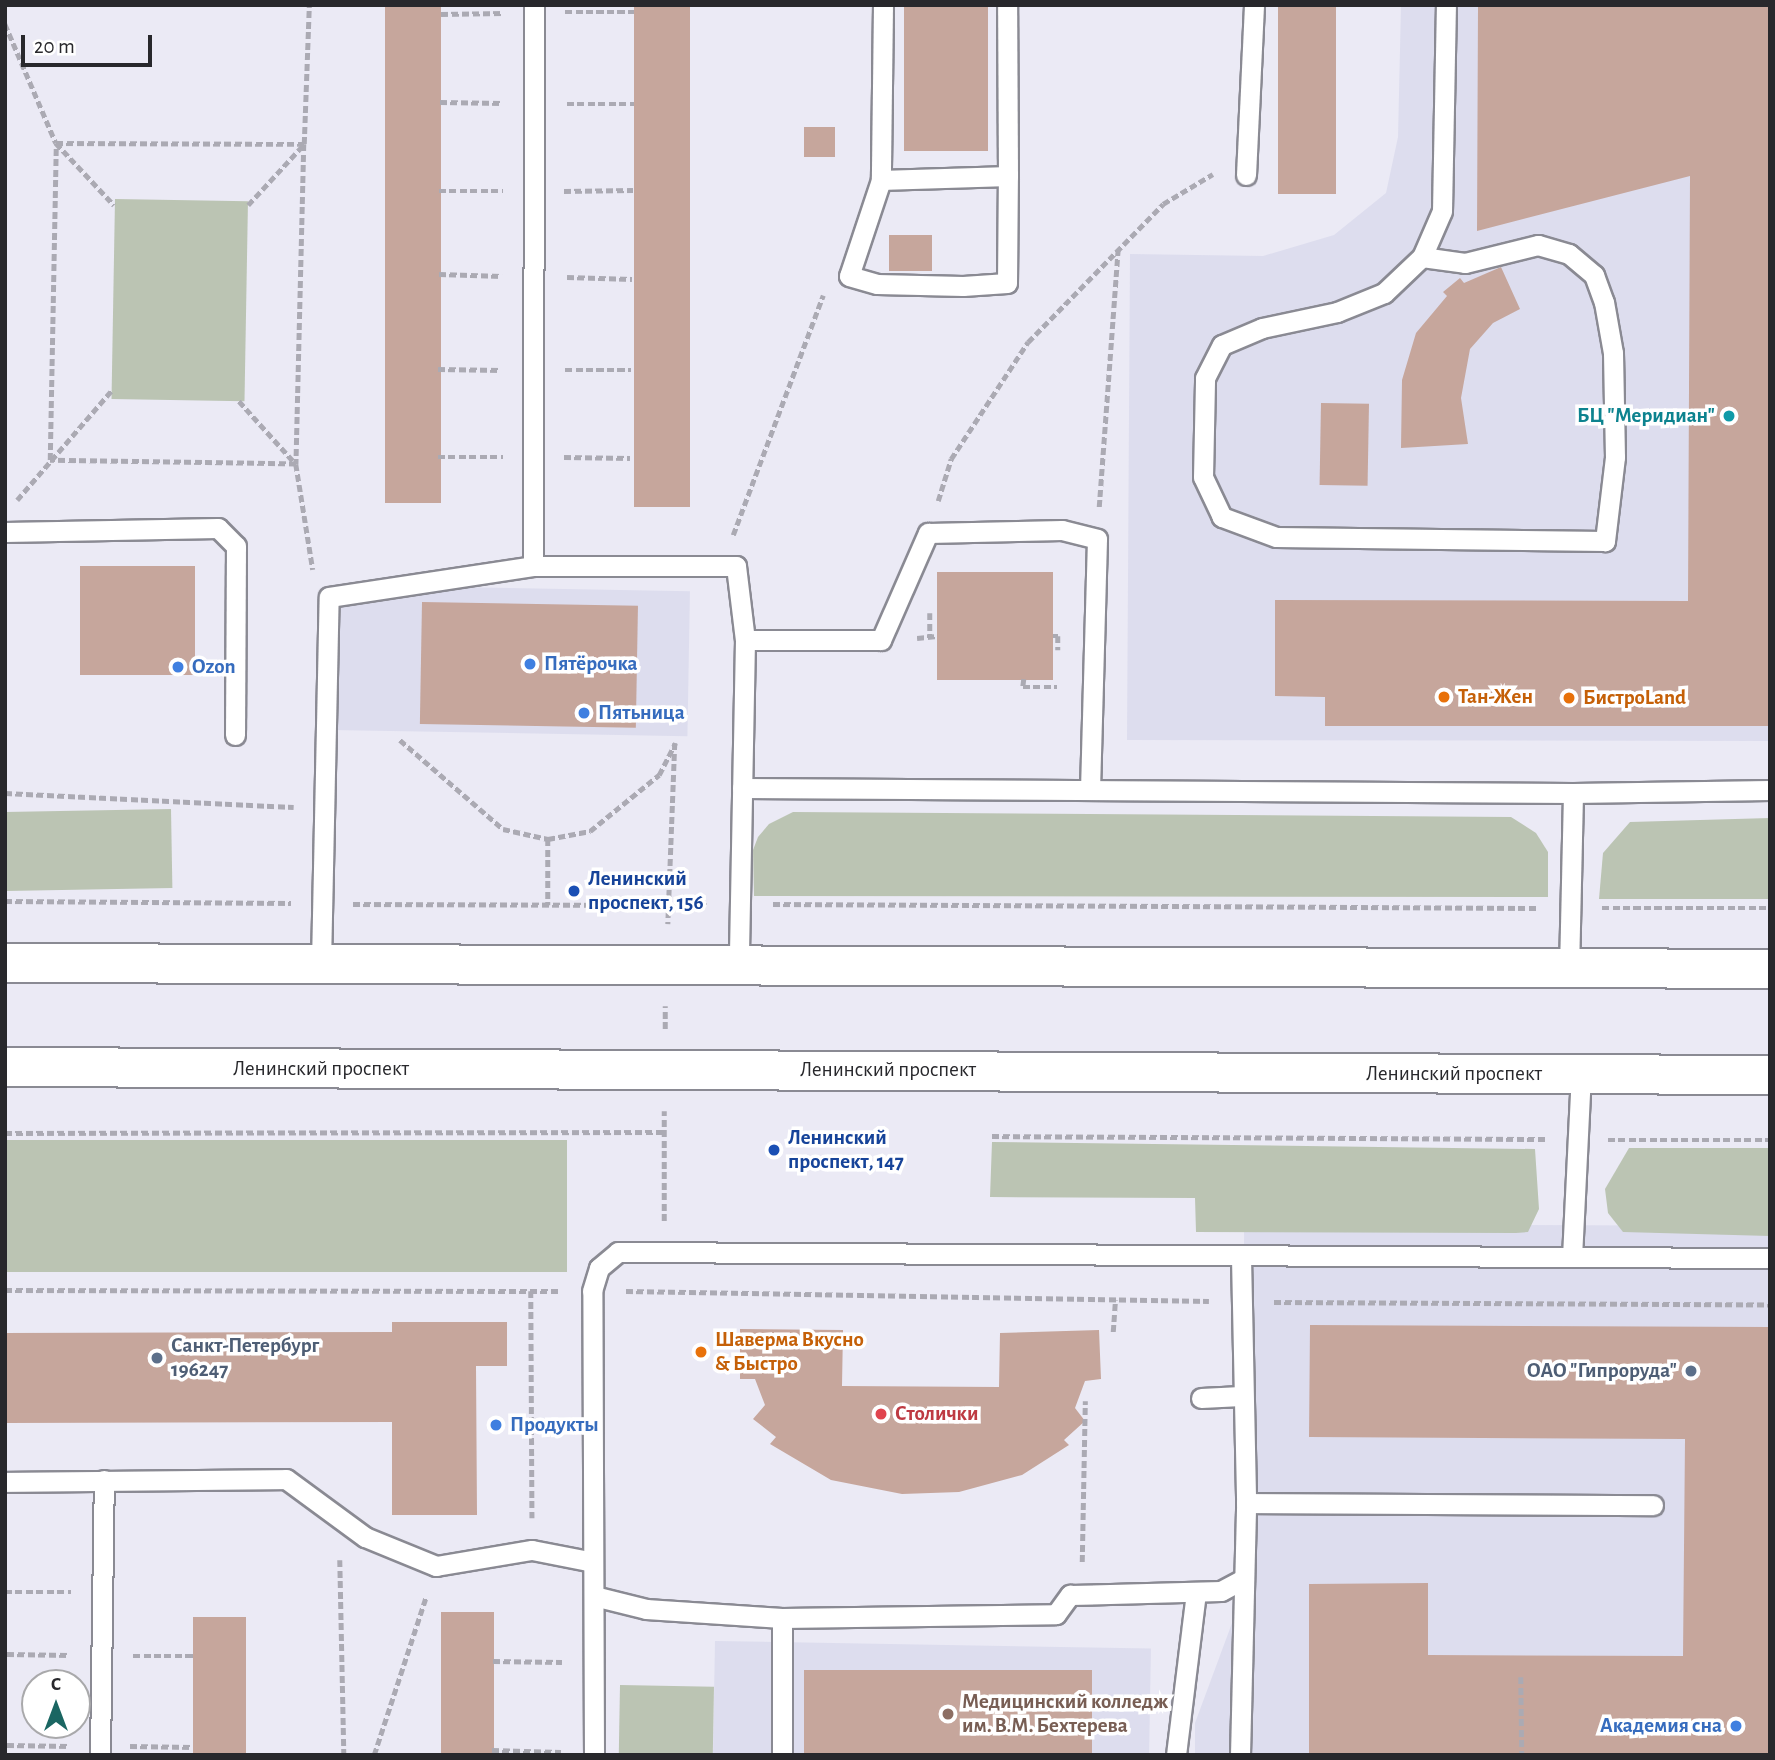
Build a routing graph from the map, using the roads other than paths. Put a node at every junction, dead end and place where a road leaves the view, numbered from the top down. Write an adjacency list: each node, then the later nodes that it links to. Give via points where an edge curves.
1 (534, 5): 11 (lane)
2 (883, 5): 8 (lane)
3 (1007, 5): 7 (lane)
4 (1254, 5): 6 (lane)
5 (1446, 5): 9 (lane, via 1442,211)
6 (1246, 175)
7 (1008, 176): 8 (lane); 8 (lane, via 1007,283 877,284 849,276)
8 (881, 180)
9 (1422, 257): 9 (lane, via 1384,293 1337,312 1262,328 1222,345 1205,378 1201,428 1203,477 1222,517 1276,537 1605,541 1615,457 1613,353 1594,275 1569,254 1538,245 1465,262)
10 (5, 532): 13 (lane, via 218,527 236,546)
11 (533, 566): 12 (lane, via 736,566); 19 (lane, via 329,597)
12 (745, 639): 14 (lane, via 881,640 928,533 1062,530 1097,539); 15 (lane)
13 (235, 735)
14 (1090, 787): 15 (lane); 17 (lane)
15 (741, 788): 20 (lane)
16 (1770, 790): 17 (lane)
17 (1573, 793): 22 (lane)
18 (5, 963): 19 (main road)
19 (321, 964): 20 (main road)
20 (739, 967): 22 (main road)
21 (1770, 968): 22 (main road)
22 (1569, 970)
23 (5, 1068): 24 (main road, Ленинский проспект)
24 (1581, 1075): 25 (main road, Ленинский проспект); 27 (lane)
25 (1770, 1075)
26 (1241, 1256): 27 (lane); 29 (lane); 35 (lane, via 618,1252 599,1268 592,1291)
27 (1572, 1257): 28 (lane)
28 (1770, 1258)
29 (1241, 1396): 30 (lane); 33 (lane)
30 (1201, 1398)
31 (104, 1480): 32 (lane); 35 (lane, via 286,1479 365,1537 436,1566 532,1550); 41 (lane)
32 (5, 1482)
33 (1246, 1503): 34 (lane); 36 (lane)
34 (1653, 1505)
35 (593, 1562): 38 (lane)
36 (1242, 1580): 37 (lane, via 1221,1591); 44 (lane)
37 (1196, 1592): 39 (lane, via 1070,1595 1056,1614); 43 (lane)
38 (593, 1596): 39 (lane, via 646,1609); 40 (lane)
39 (782, 1618): 42 (lane)
40 (594, 1754)
41 (100, 1755)
42 (782, 1755)
43 (1176, 1755)
44 (1240, 1755)

